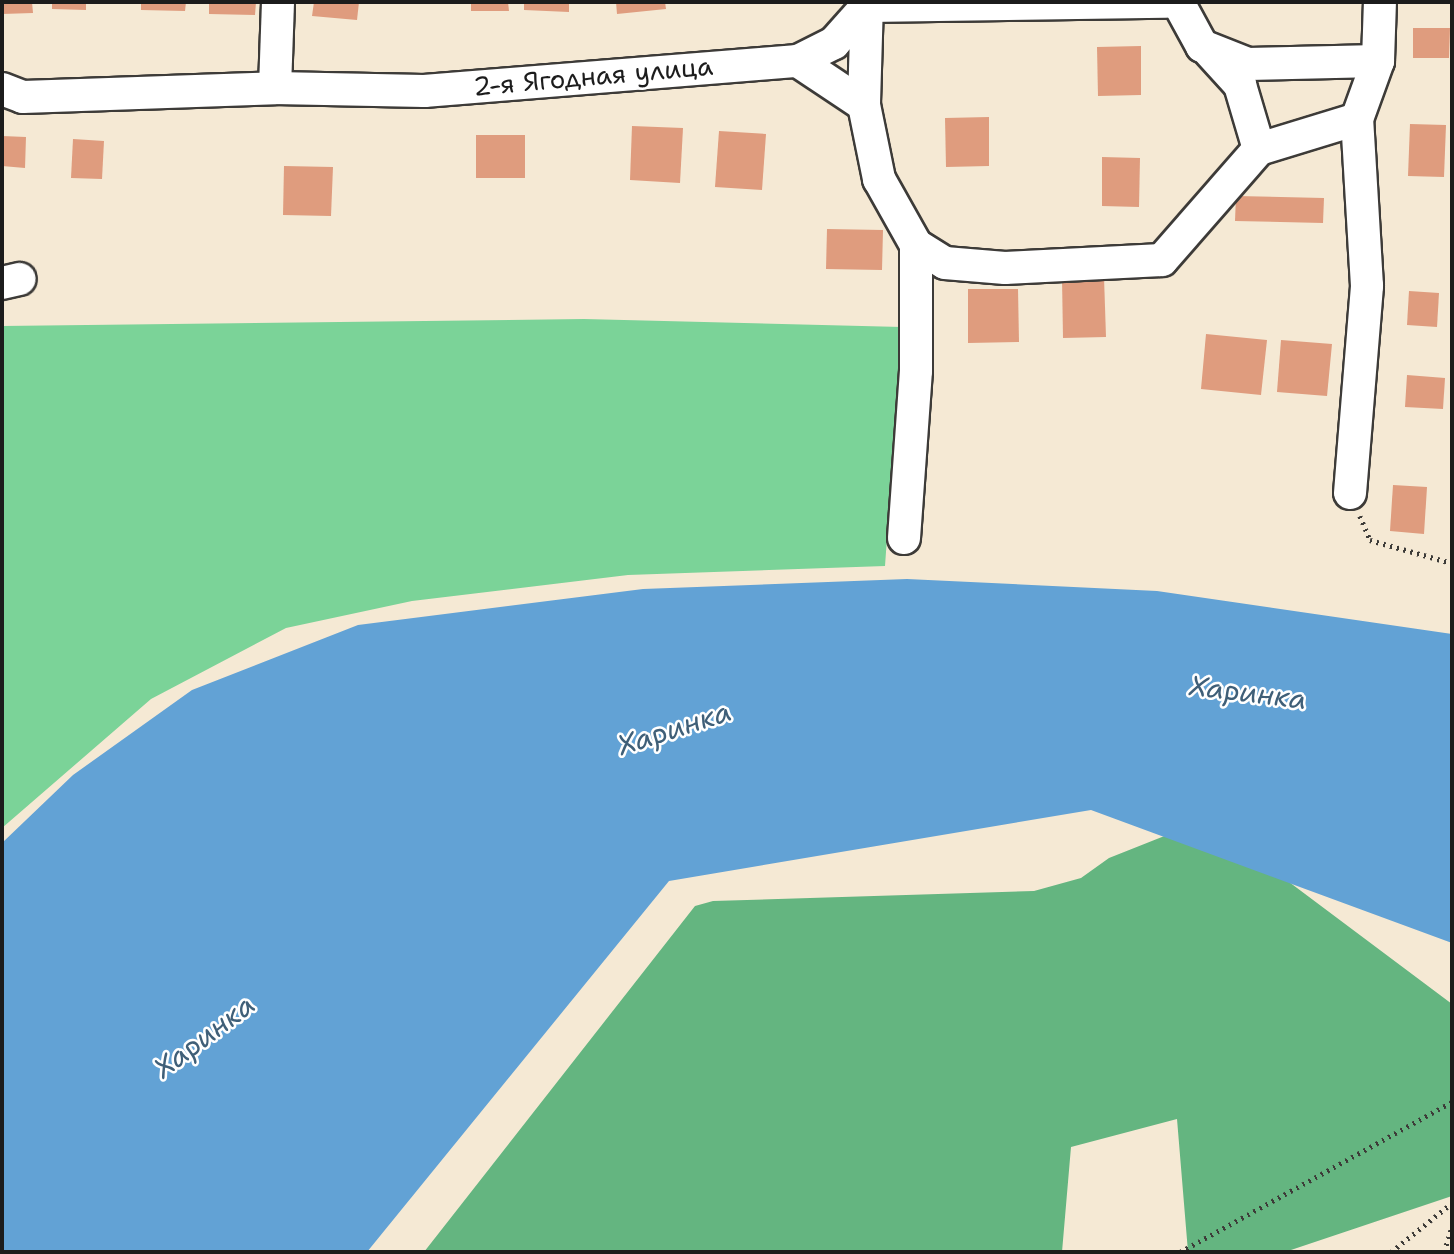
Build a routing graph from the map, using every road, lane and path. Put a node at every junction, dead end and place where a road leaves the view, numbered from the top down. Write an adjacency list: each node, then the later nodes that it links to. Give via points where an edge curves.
1 (278, 2): 9 (street)
2 (1166, 2): 5 (street)
3 (1178, 2): 6 (street)
4 (1380, 2): 8 (street)
5 (867, 4): 7 (street, 2-я Ягодная улица, via 834,43); 11 (street)
6 (1202, 46): 8 (street, via 1248,64); 13 (street, via 1240,85)
7 (798, 61): 9 (street, 2-я Ягодная улица, via 424,91); 11 (street)
8 (1378, 61): 12 (street)
9 (275, 88): 10 (street, 2-я Ягодная улица, via 23,97)
10 (2, 89)
11 (864, 105): 14 (street, via 879,178)
12 (1357, 119): 13 (street); 15 (street, via 1367,286)
13 (1259, 149): 14 (street, via 1162,260 1005,268 945,263)
14 (916, 245): 16 (street, via 916,371)
15 (1350, 493): 17 (path, via 1370,540)
16 (904, 538)
17 (1452, 563)
18 (1452, 1102): 21 (path)
19 (1452, 1203): 22 (path)
20 (1452, 1226): 23 (path)
21 (1180, 1252)
22 (1391, 1252)
23 (1444, 1252)

